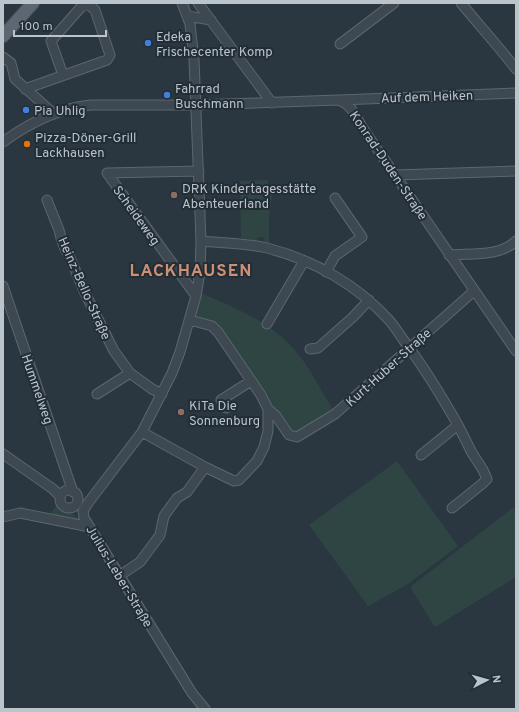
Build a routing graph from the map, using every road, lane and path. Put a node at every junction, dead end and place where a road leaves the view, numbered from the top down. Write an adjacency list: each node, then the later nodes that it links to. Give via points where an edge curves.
1 (33, 3): 8 (main road)
2 (182, 3): 6 (street, Julius-Leber-Straße)
3 (198, 3): 7 (street)
4 (394, 3): 9 (street)
5 (461, 3): 11 (street)
6 (187, 16): 7 (street); 17 (street, Julius-Leber-Straße, via 194,59)
7 (211, 20): 16 (street)
8 (3, 36)
9 (340, 44)
10 (3, 57): 13 (street, via 11,63 15,79)
11 (516, 69)
12 (63, 75): 12 (street, via 107,60 110,55 95,10 88,4 82,6 51,41); 13 (street)
13 (26, 89): 18 (street)
14 (516, 93): 15 (street, Auf dem Heiken)
15 (338, 100): 16 (street, Konrad-Duden-Straße); 22 (street, Konrad-Duden-Straße, via 351,108)
16 (272, 103): 17 (street, Konrad-Duden-Straße)
17 (196, 105): 18 (street, Konrad-Duden-Straße, via 91,105); 20 (street, Julius-Leber-Straße)
18 (53, 113): 19 (street, Konrad-Duden-Straße)
19 (3, 142)
20 (199, 171): 25 (street, Julius-Leber-Straße); 32 (street, Scheideweg, via 107,173)
21 (516, 171): 22 (street)
22 (395, 175): 27 (street, Konrad-Duden-Straße)
23 (335, 198): 29 (street, via 362,237 335,256)
24 (47, 200): 39 (street, Heinz-Bello-Straße, via 64,249 114,351)
25 (201, 241): 28 (street, via 266,248); 32 (street, Julius-Leber-Straße)
26 (516, 241): 27 (street, via 510,247 501,250)
27 (449, 254): 31 (street, Konrad-Duden-Straße)
28 (304, 261): 29 (street); 35 (street)
29 (326, 272): 33 (street, via 346,282)
30 (3, 288): 50 (street, Hummelweg)
31 (474, 291): 36 (street, Kurt-Huber-Straße); 38 (street, Konrad-Duden-Straße)
32 (196, 296): 34 (street, Julius-Leber-Straße)
33 (369, 300): 36 (street, via 390,321); 37 (street, via 318,348)
34 (190, 320): 40 (street, via 212,326); 42 (street, Julius-Leber-Straße)
35 (266, 324)
36 (409, 347): 44 (street, Kurt-Huber-Straße, via 335,414 297,437 289,435); 45 (street, via 434,383)
37 (310, 349)
38 (516, 351)
39 (130, 373): 41 (street); 42 (street, Heinz-Bello-Straße)
40 (251, 381): 43 (street, via 221,400); 44 (street)
41 (97, 394)
42 (162, 394): 46 (street, Julius-Leber-Straße)
43 (226, 408)
44 (268, 409): 49 (street, via 268,431 264,447 257,461 239,480 234,481)
45 (458, 425): 48 (street); 52 (street, via 487,479)
46 (142, 432): 49 (street); 54 (street, Julius-Leber-Straße, via 83,511)
47 (3, 454): 51 (street)
48 (421, 455)
49 (205, 467): 55 (street, via 187,492 177,498 164,516 160,535 140,562)
50 (73, 492): 51 (street, via 68,490); 51 (street, via 77,501 73,507 63,506)
51 (60, 496)
52 (452, 508)
53 (3, 517): 54 (street, via 20,513)
54 (90, 527): 55 (street, Julius-Leber-Straße)
55 (119, 576): 56 (street, Julius-Leber-Straße)
56 (200, 707)

